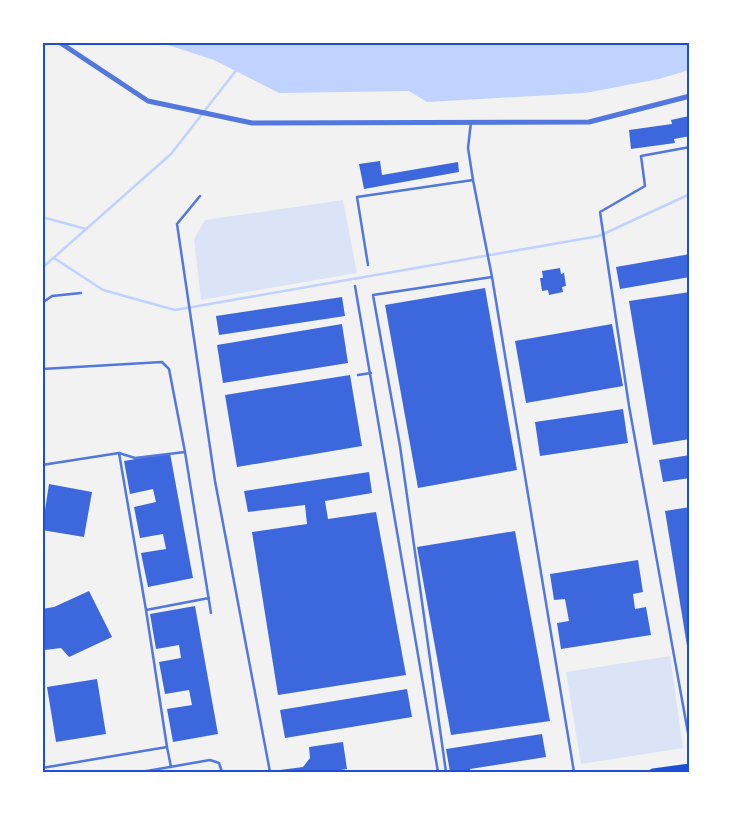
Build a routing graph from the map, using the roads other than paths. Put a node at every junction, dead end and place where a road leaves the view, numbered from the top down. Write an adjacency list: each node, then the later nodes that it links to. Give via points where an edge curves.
1 (59, 42): 3 (street, via 148,101 252,123)
2 (690, 96): 3 (street, via 589,122)
3 (472, 122): 5 (lane, via 468,148)
4 (690, 147): 21 (lane, via 641,156 645,186 600,212 629,406)
5 (473, 180): 7 (lane, via 357,197); 8 (lane)
6 (200, 196): 28 (lane, via 177,224 215,481)
7 (368, 265)
8 (492, 277): 30 (lane, via 373,295 400,446); 31 (lane)
9 (354, 286): 13 (lane)
10 (81, 293): 11 (lane, via 52,296)
11 (42, 303)
12 (42, 369): 15 (lane, via 162,362 169,368)
13 (370, 372): 14 (lane); 29 (lane)
14 (358, 375)
15 (185, 452): 16 (lane, via 135,458); 18 (lane)
16 (119, 453): 17 (lane); 19 (lane)
17 (42, 465)
18 (209, 598): 19 (lane); 20 (lane)
19 (146, 610): 22 (lane)
20 (211, 613)
21 (690, 744)
22 (168, 747): 23 (lane); 25 (lane)
23 (171, 766): 26 (lane); 27 (lane, via 210,760 219,763)
24 (690, 767): 32 (main road)
25 (42, 768)
26 (141, 772)
27 (222, 772)
28 (270, 772)
29 (438, 772)
30 (446, 772)
31 (574, 772)
32 (652, 772)

